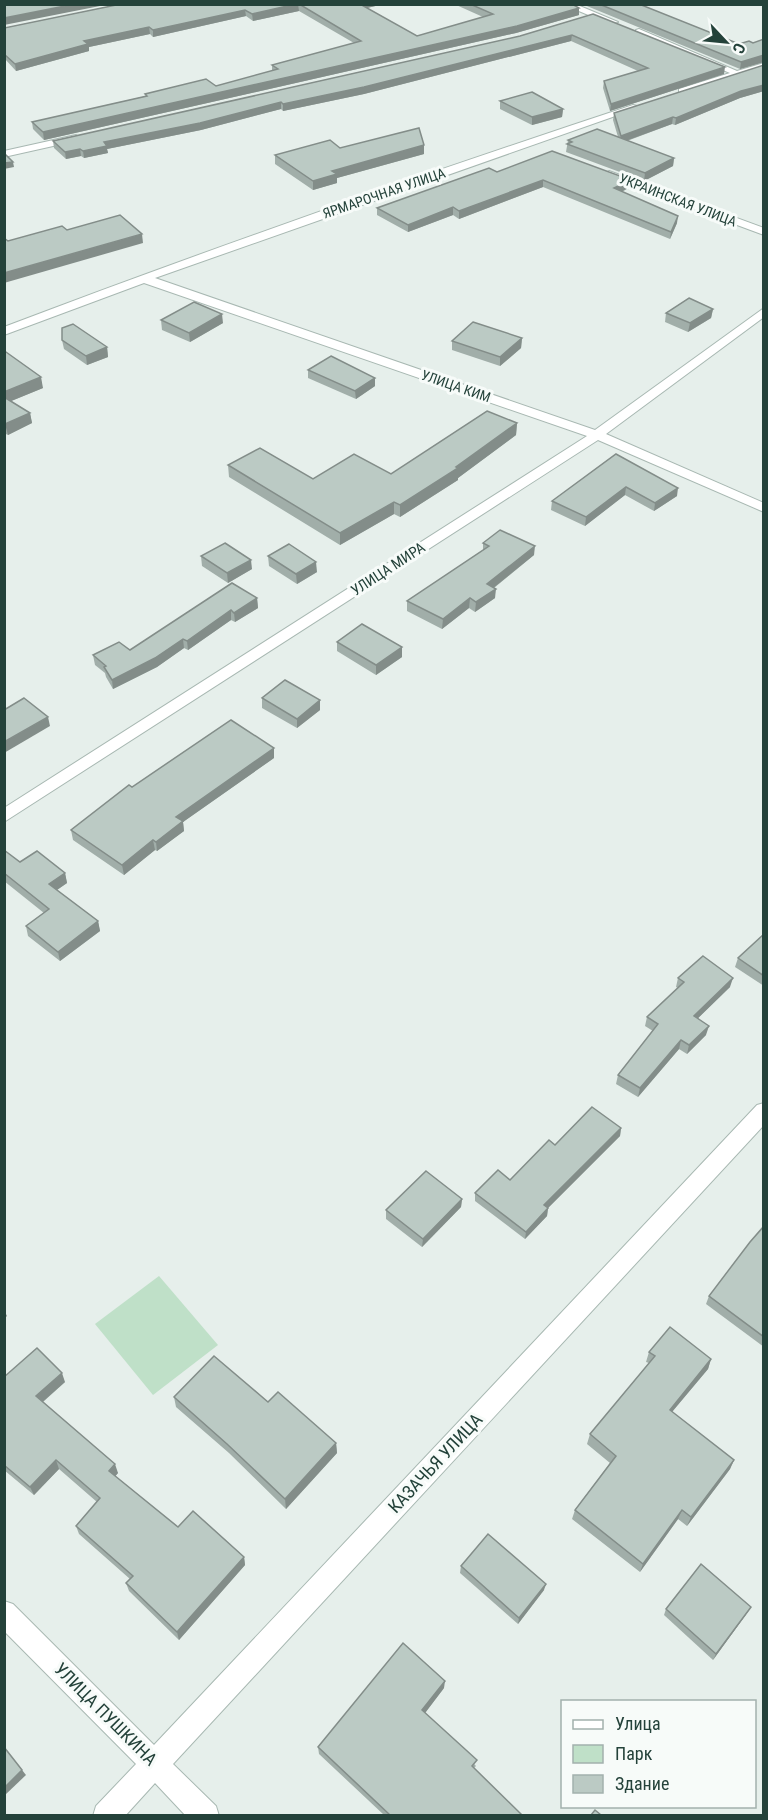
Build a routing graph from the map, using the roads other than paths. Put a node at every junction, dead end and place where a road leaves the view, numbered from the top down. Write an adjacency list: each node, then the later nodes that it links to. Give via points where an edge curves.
1 (566, 4): 2 (street)
2 (593, 15): 3 (street); 4 (street)
3 (572, 21)
4 (623, 26)
5 (634, 30): 7 (street)
6 (764, 66): 7 (street)
7 (737, 74): 8 (street)
8 (670, 95)
9 (648, 103): 11 (street, ЯРМАРОЧНАЯ УЛИЦА)
10 (86, 135): 13 (street)
11 (526, 143): 12 (street); 16 (street, ЯРМАРОЧНАЯ УЛИЦА)
12 (547, 151)
13 (4, 154)
14 (601, 171): 15 (street, УКРАИНСКАЯ УЛИЦА)
15 (764, 232)
16 (142, 278): 18 (street, ЯРМАРОЧНАЯ УЛИЦА); 19 (street, УЛИЦА КИМ)
17 (764, 311): 19 (street, УЛИЦА МИРА)
18 (6, 330)
19 (597, 435): 20 (street, УЛИЦА КИМ); 21 (street, УЛИЦА МИРА)
20 (764, 508)
21 (4, 816)
22 (764, 1111): 24 (street, КАЗАЧЬЯ УЛИЦА)
23 (4, 1613): 24 (street, УЛИЦА ПУШКИНА)
24 (155, 1763): 25 (street, КАЗАЧЬЯ УЛИЦА); 26 (street, УЛИЦА ПУШКИНА)
25 (106, 1815)
26 (206, 1815)

